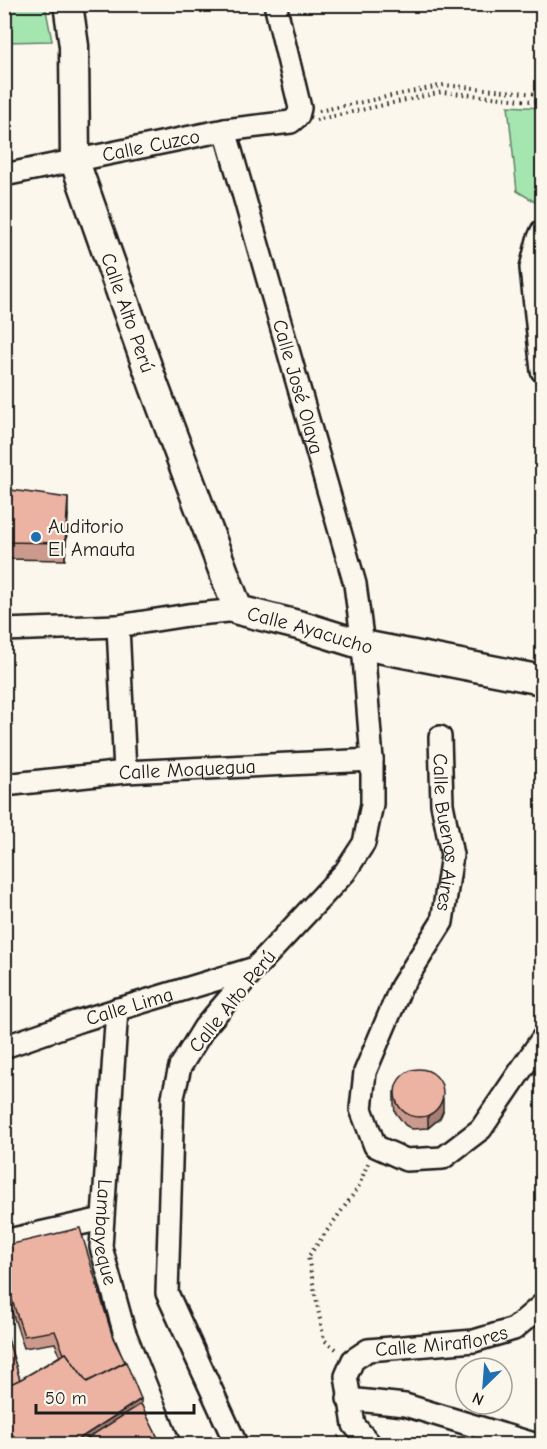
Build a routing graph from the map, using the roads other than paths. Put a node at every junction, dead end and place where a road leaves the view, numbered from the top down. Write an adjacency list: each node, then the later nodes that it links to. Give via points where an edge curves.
1 (68, 4): 4 (street, Calle Alto Perú, via 74,46)
2 (275, 4): 3 (street, Calle Cuzco, via 300,108 298,116 291,122)
3 (225, 130): 4 (street, Calle Cuzco); 11 (street, Calle José Olaya, via 355,584)
4 (75, 162): 5 (street, Calle Cuzco); 8 (street, Calle Alto Perú)
5 (4, 175)
6 (543, 231): 7 (street, via 531,268)
7 (543, 371)
8 (238, 610): 9 (street, Calle Ayacucho); 11 (street, Calle Ayacucho)
9 (118, 626): 10 (street, Calle Ayacucho); 15 (street)
10 (4, 630)
11 (363, 645): 12 (street, Calle Ayacucho); 14 (street, Calle Alto Perú)
12 (543, 680)
13 (440, 737): 19 (street, Calle Buenos Aires, via 442,804 452,855 442,922 401,987 365,1072 361,1109 375,1146 406,1160 444,1158 481,1129)
14 (372, 759): 15 (street, Calle Moquegua); 17 (street, Calle Alto Perú, via 372,804 364,843 345,873)
15 (125, 772): 16 (street, Calle Moquegua)
16 (4, 785)
17 (256, 967): 18 (street, Calle Lima); 26 (street, Calle Alto Perú, via 204,1029 180,1067 173,1097 167,1293)
18 (117, 1010): 20 (street, Calle Lima); 21 (street, Lambayeque)
19 (543, 1039)
20 (4, 1047)
21 (102, 1219): 22 (street); 25 (street, Lambayeque, via 101,1246 124,1331)
22 (4, 1241)
23 (543, 1305): 24 (street, Calle Miraflores, via 514,1329 474,1341 368,1350 350,1368)
24 (348, 1399): 27 (street, via 354,1425); 28 (street, via 405,1405)
25 (168, 1444)
26 (236, 1444)
27 (370, 1444)
28 (534, 1444)

